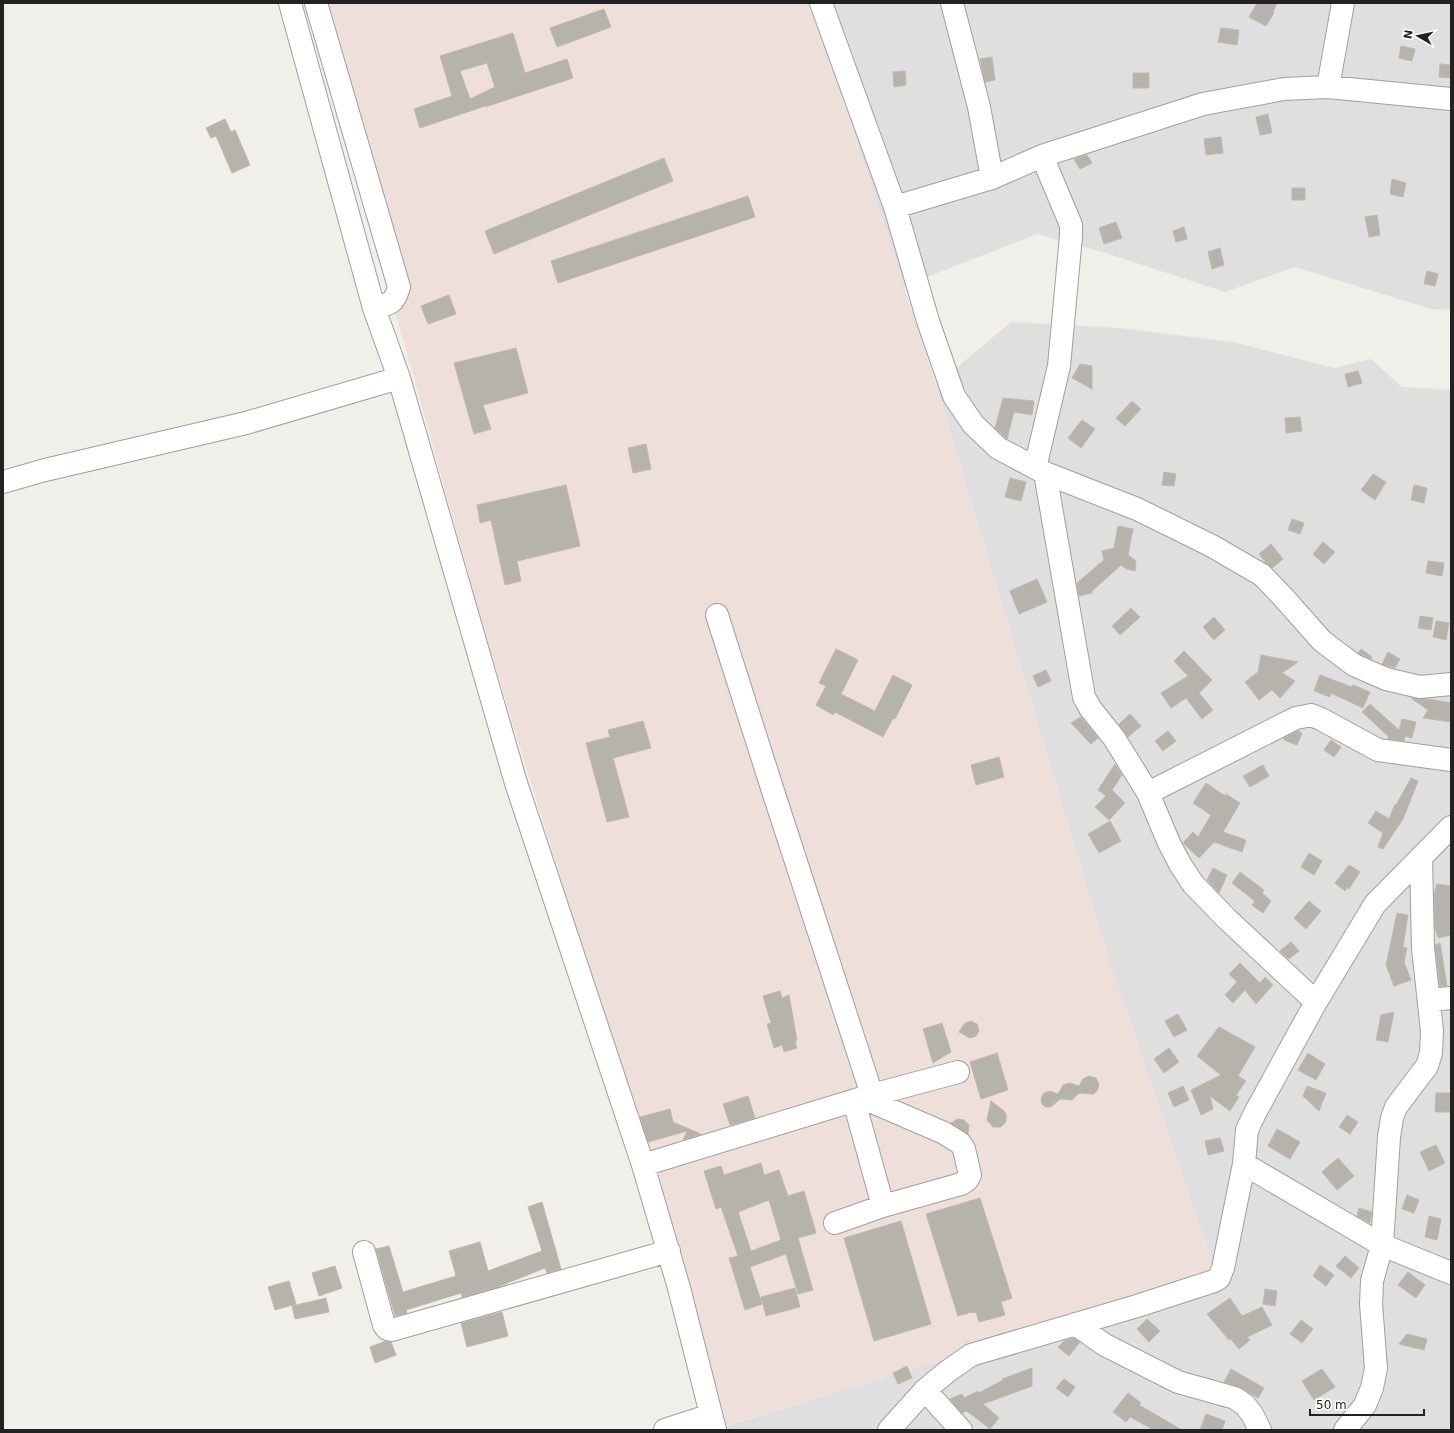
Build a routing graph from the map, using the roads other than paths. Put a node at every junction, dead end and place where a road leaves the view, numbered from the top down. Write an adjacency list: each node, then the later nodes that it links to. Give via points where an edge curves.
1 (290, 3): 11 (street)
2 (316, 3): 11 (street, via 399,287 394,300)
3 (821, 3): 10 (street)
4 (952, 3): 9 (street, via 979,107)
5 (1343, 3): 6 (street)
6 (1328, 87): 7 (street); 8 (street, via 1284,89 1203,104)
7 (1451, 99)
8 (1042, 156): 9 (street); 13 (street, via 1071,225 1071,236 1059,366)
9 (992, 178): 10 (street)
10 (895, 207): 13 (street, via 928,321 954,396 973,424 998,448)
11 (374, 308): 12 (street)
12 (399, 378): 14 (street, via 246,423); 27 (street, via 516,782)
13 (1040, 470): 16 (street, via 1137,510 1212,546 1262,576 1322,641 1354,665 1386,679 1420,687); 18 (street, via 1084,697 1114,738)
14 (3, 482)
15 (717, 615): 25 (street, via 772,788)
16 (1451, 684)
17 (1451, 760): 18 (street, via 1378,750 1311,715 1296,718)
18 (1148, 793): 23 (street, via 1169,843 1193,884)
19 (1451, 827): 20 (street)
20 (1421, 856): 22 (street, via 1424,948); 23 (street, via 1375,904)
21 (1451, 998): 22 (street)
22 (1429, 1000): 30 (street, via 1432,1032 1431,1053 1427,1066 1396,1107 1392,1118)
23 (1316, 1002): 26 (street, via 1247,1130)
24 (958, 1072): 25 (street)
25 (863, 1098): 27 (street); 28 (street); 28 (street, via 944,1133 960,1143 964,1148 970,1175 961,1184)
26 (1244, 1164): 30 (street); 34 (street, via 1219,1278)
27 (643, 1165): 31 (street)
28 (883, 1206): 29 (street)
29 (835, 1223)
30 (1382, 1245): 33 (street); 41 (street, via 1372,1281 1371,1304 1376,1368 1365,1405)
31 (669, 1251): 32 (street, via 392,1330 387,1330 384,1325); 36 (street)
32 (364, 1252)
33 (1451, 1273)
34 (1075, 1324): 35 (street, via 971,1355); 40 (street, via 1104,1345 1178,1382 1235,1398 1252,1414)
35 (925, 1390): 38 (street); 39 (street)
36 (713, 1423): 37 (street)
37 (664, 1430)
38 (889, 1430)
39 (961, 1430)
40 (1260, 1430)
41 (1345, 1430)

